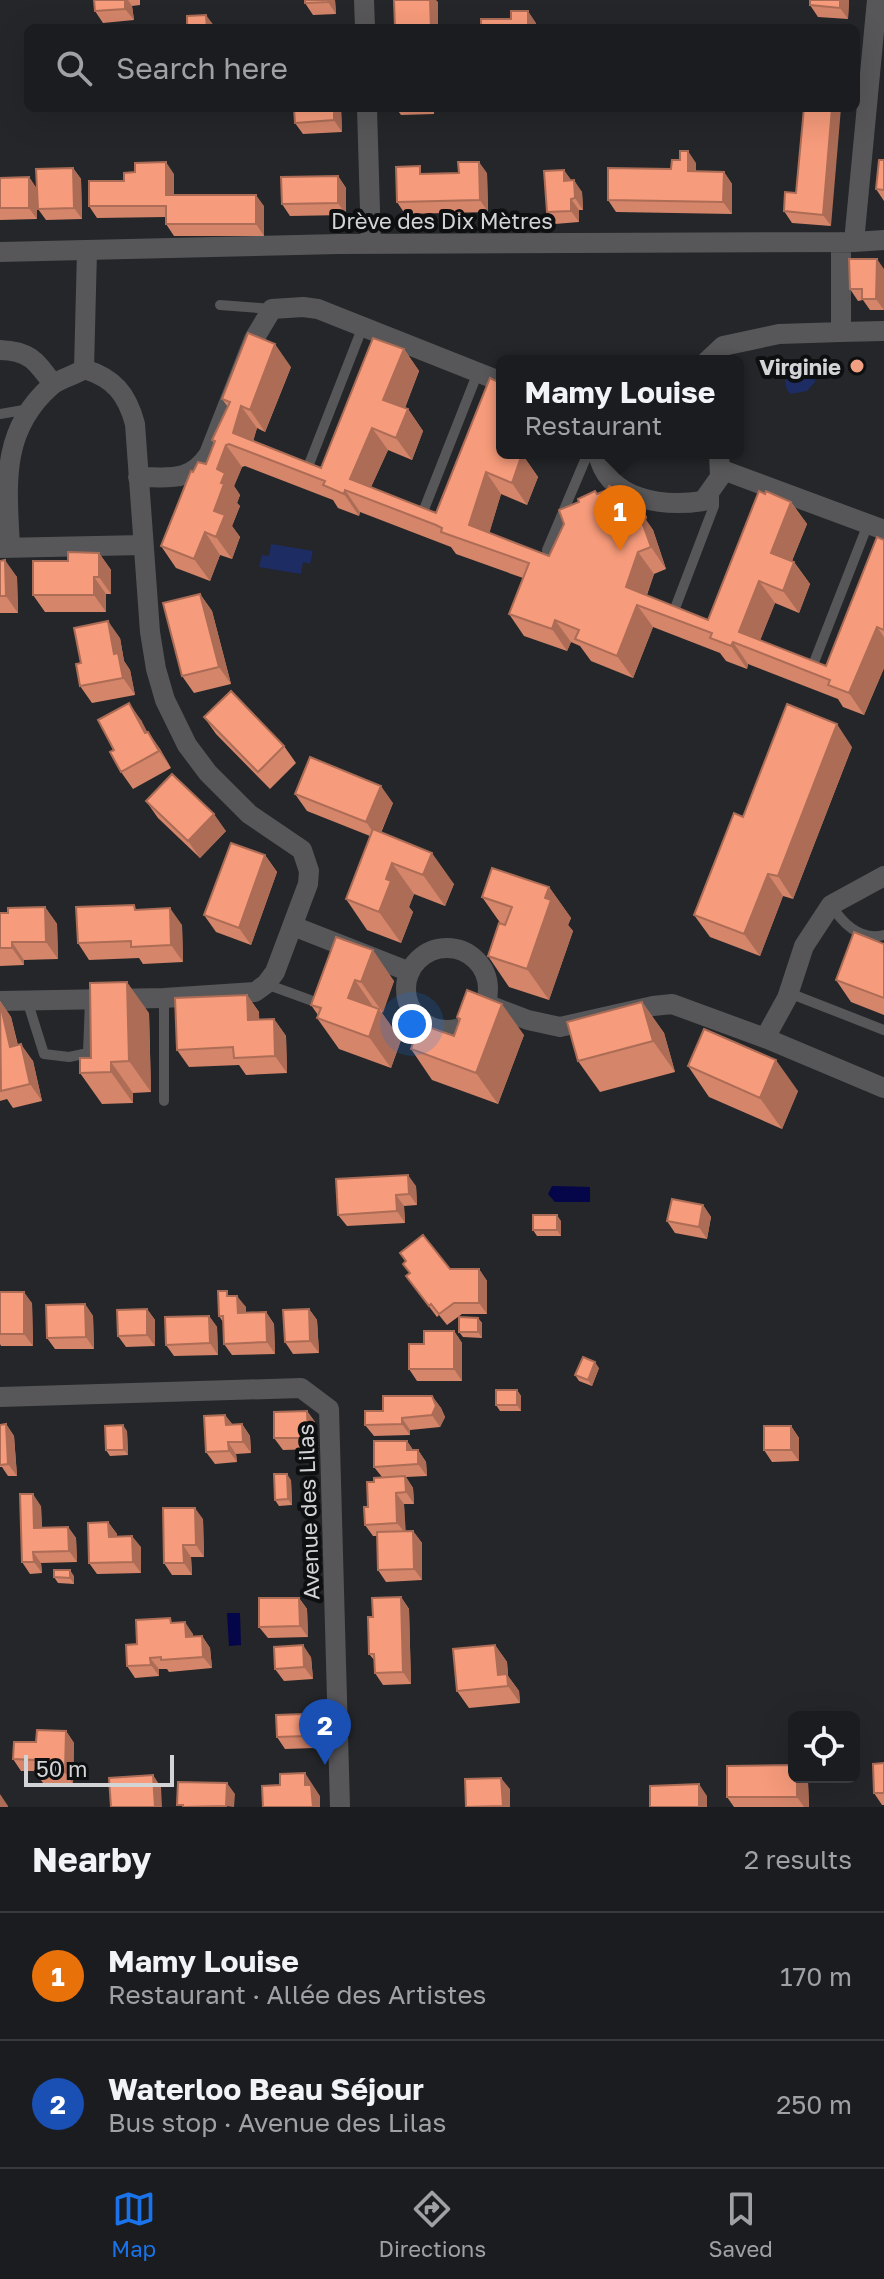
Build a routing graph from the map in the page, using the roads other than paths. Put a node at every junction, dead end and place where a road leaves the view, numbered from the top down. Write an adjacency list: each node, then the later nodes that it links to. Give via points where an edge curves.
1 (364, 0): 3 (street)
2 (877, 0): 6 (street)
3 (365, 24)
4 (367, 112): 7 (street)
5 (884, 240): 6 (street, Drève des Dix Mètres)
6 (848, 242): 7 (street, Drève des Dix Mètres); 14 (street)
7 (371, 244): 8 (street, Drève des Dix Mètres)
8 (87, 251): 9 (street, Drève des Dix Mètres); 17 (street)
9 (0, 252)
10 (220, 305): 11 (lane)
11 (272, 309): 12 (street, via 318,309); 27 (street, via 254,339 201,467 183,476)
12 (363, 326): 18 (street); 26 (lane)
13 (884, 331): 14 (street)
14 (841, 332): 16 (street, via 779,334 723,346)
15 (0, 350): 20 (street, via 28,354)
16 (713, 355)
17 (84, 369): 20 (street); 27 (street, via 105,377 128,403 135,424)
18 (478, 372): 19 (street); 29 (lane)
19 (496, 380)
20 (53, 384): 21 (street)
21 (31, 409): 22 (lane); 28 (street, via 12,440)
22 (0, 414)
23 (585, 459): 33 (lane)
24 (599, 459): 25 (street, via 626,492 655,503 703,501)
25 (718, 470): 30 (street); 34 (lane, via 714,506)
26 (306, 472)
27 (138, 477): 31 (street)
28 (4, 490): 32 (street)
29 (421, 517)
30 (876, 527): 35 (lane)
31 (143, 545): 32 (street); 38 (street, via 156,669 181,734 222,788 249,814 302,850 306,859 308,884)
32 (5, 547)
33 (547, 550)
34 (674, 611)
35 (811, 670)
36 (884, 876): 37 (street)
37 (831, 905): 39 (lane, via 859,934); 42 (street, via 804,946)
38 (293, 926): 40 (street); 41 (street)
39 (884, 935)
40 (410, 972): 48 (street, via 423,954 442,947 463,950 479,963 488,983); 48 (street, via 407,1002 429,1026 462,1027)
41 (266, 984): 43 (street, via 255,992); 46 (lane)
42 (789, 993): 49 (lane); 50 (street)
43 (164, 998): 45 (street); 52 (lane)
44 (27, 1000): 45 (street); 45 (lane, via 44,1054 69,1057 88,1053); 47 (street)
45 (90, 1000)
46 (310, 1000)
47 (0, 1001)
48 (485, 1004): 50 (street, via 560,1027 672,1004)
49 (884, 1030)
50 (765, 1038): 51 (street)
51 (884, 1088)
52 (164, 1101)
53 (0, 1397): 54 (street, Avenue des Lilas, via 301,1388 329,1409)
54 (340, 1807)

